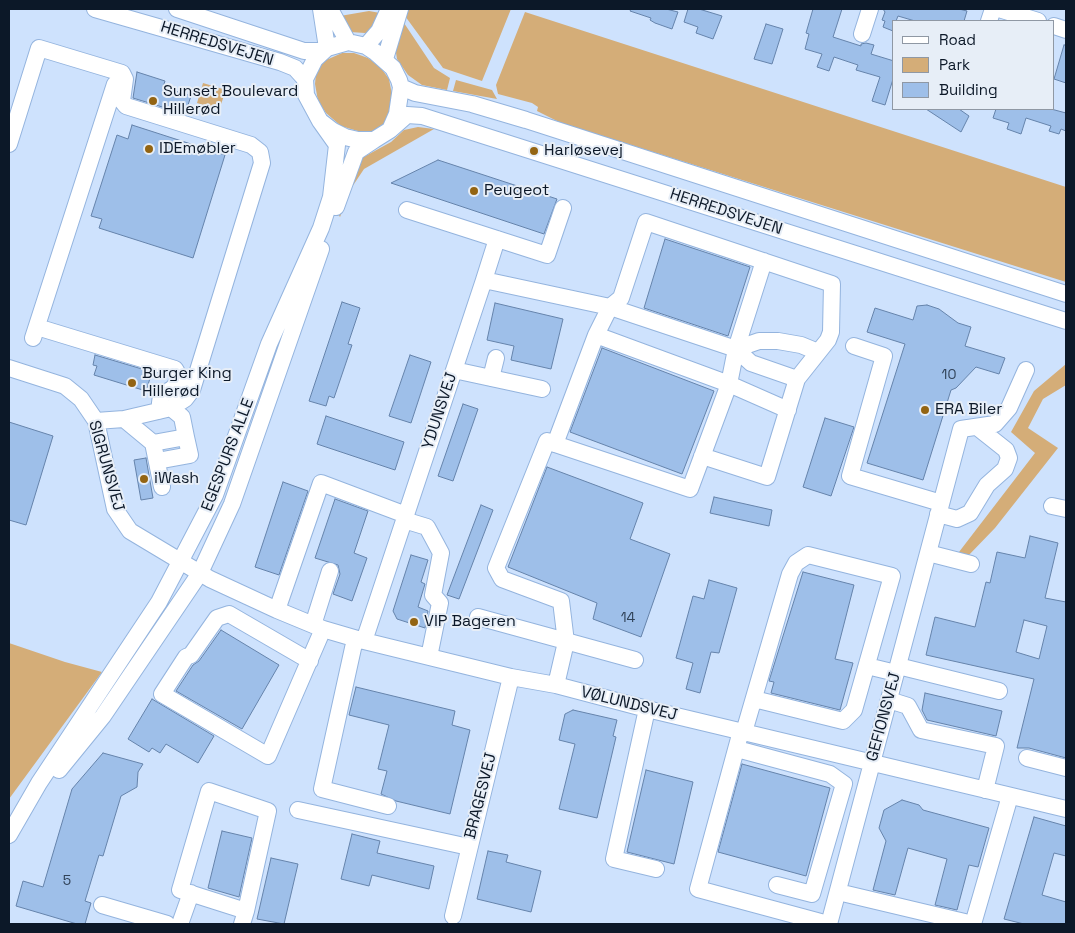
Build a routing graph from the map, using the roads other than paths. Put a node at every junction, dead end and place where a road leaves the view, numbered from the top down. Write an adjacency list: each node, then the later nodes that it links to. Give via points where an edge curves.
1 (95, 9): 15 (street, HERREDSVEJEN, via 280,62 295,68)
2 (176, 9): 13 (street, HERREDSVEJEN, via 304,51)
3 (321, 9): 13 (street)
4 (330, 9): 11 (street)
5 (389, 9): 12 (street, via 379,31)
6 (400, 9): 14 (street)
7 (870, 9): 10 (street)
8 (999, 9): 9 (street)
9 (1035, 20)
10 (862, 34)
11 (348, 42): 12 (street); 13 (street)
12 (366, 46): 14 (street)
13 (325, 49): 15 (street, via 315,59)
14 (385, 59): 17 (street)
15 (305, 79): 18 (street, via 306,95)
16 (116, 84): 43 (street, via 35,332 175,369 179,381 161,395)
17 (401, 87): 19 (street, via 397,114); 27 (street, HERREDSVEJEN, via 526,120)
18 (320, 121): 20 (street, via 344,137); 56 (street, EGESPURS ALLE, via 337,145 331,197 321,228 269,344 215,495)
19 (390, 130): 20 (street); 29 (street, HERREDSVEJEN, via 407,115 422,116)
20 (374, 140): 59 (street, EGESPURS ALLE, via 356,152 232,504)
21 (9, 144): 43 (street, via 38,48 122,74 125,79 122,101 126,106 251,145 260,152 262,163 196,379 185,399)
22 (563, 208): 24 (street, via 547,255)
23 (407, 210): 24 (street)
24 (497, 239): 26 (street, YDUNSVEJ)
25 (764, 261): 28 (street, via 646,222 620,298); 32 (street); 33 (street, via 832,284 832,332)
26 (484, 280): 28 (street); 36 (street, YDUNSVEJ)
27 (1066, 294)
28 (610, 307): 30 (street); 32 (street)
29 (1066, 321)
30 (596, 335): 40 (street); 49 (street)
31 (854, 346): 53 (street, via 884,356 850,476)
32 (736, 349): 33 (street, via 759,341 778,340); 39 (street, via 751,363); 40 (street)
33 (818, 352): 39 (street)
34 (496, 358): 38 (street)
35 (9, 368): 44 (street, SIGRUNSVEJ, via 64,386 82,399)
36 (454, 370): 38 (street); 54 (street, YDUNSVEJ)
37 (1026, 370): 46 (street, via 1009,408 995,424)
38 (491, 378): 41 (street)
39 (797, 379): 42 (street)
40 (729, 384): 42 (street); 50 (street)
41 (542, 389)
42 (788, 410): 50 (street, via 767,477)
43 (171, 412): 45 (street); 45 (street); 47 (street)
44 (96, 421): 45 (street); 56 (street, SIGRUNSVEJ, via 115,509 122,521 130,531)
45 (128, 422): 48 (street)
46 (977, 427): 53 (street, GEFIONSVEJ, via 961,429); 53 (street, via 1006,450 1009,458 1005,469 987,485 970,513 956,519)
47 (186, 437): 48 (street); 51 (street, via 190,455)
48 (153, 443): 51 (street)
49 (555, 444): 50 (street, via 690,489); 66 (street, via 547,441 496,568 502,578 561,601)
50 (702, 456)
51 (157, 461): 52 (street)
52 (162, 487)
53 (940, 508): 55 (street, GEFIONSVEJ)
54 (405, 518): 62 (street, via 321,483); 65 (street, YDUNSVEJ); 67 (street, via 427,528 441,553 433,595 440,603)
55 (928, 553): 57 (street); 61 (street, GEFIONSVEJ)
56 (182, 562): 59 (street, SIGRUNSVEJ); 88 (street, EGESPURS ALLE, via 39,783)
57 (971, 564)
58 (330, 571): 64 (street)
59 (200, 573): 62 (street, VØLUNDSVEJ); 88 (street, EGESPURS ALLE, via 103,716)
60 (887, 598): 61 (street); 70 (street); 75 (street, via 892,576 808,555 796,563)
61 (913, 605): 71 (street, GEFIONSVEJ)
62 (277, 610): 64 (street, VØLUNDSVEJ)
63 (478, 617): 66 (street)
64 (318, 627): 65 (street, VØLUNDSVEJ); 68 (street)
65 (359, 640): 67 (street, VØLUNDSVEJ); 85 (street, YDUNSVEJ, via 322,788)
66 (566, 642): 69 (street); 73 (street)
67 (429, 657): 72 (street, VØLUNDSVEJ)
68 (310, 660): 68 (street, via 268,756 162,694 217,618 230,614)
69 (635, 660)
70 (867, 666): 71 (street); 75 (street, via 854,710 843,721)
71 (897, 669): 74 (street); 76 (street, GEFIONSVEJ)
72 (511, 676): 73 (street, VØLUNDSVEJ); 90 (street, BRAGESVEJ)
73 (556, 685): 77 (street, VØLUNDSVEJ)
74 (999, 691)
75 (754, 699): 78 (street)
76 (889, 700): 81 (street, GEFIONSVEJ); 83 (street, via 908,706 921,730 996,746)
77 (647, 709): 78 (street, VØLUNDSVEJ); 93 (street, via 614,860)
78 (742, 732): 79 (street); 81 (street, VØLUNDSVEJ)
79 (737, 750): 91 (street, via 830,774 844,784); 102 (street, via 698,889)
80 (1027, 758): 82 (street)
81 (872, 763): 83 (street, VØLUNDSVEJ); 92 (street, GEFIONSVEJ)
82 (1066, 768)
83 (985, 790): 84 (street, VØLUNDSVEJ)
84 (1010, 796): 86 (street, VØLUNDSVEJ); 95 (street, via 973,924)
85 (388, 806)
86 (1066, 809)
87 (298, 810): 90 (street)
88 (20, 818): 89 (street, EGESPURS ALLE)
89 (9, 835)
90 (469, 847): 98 (street, BRAGESVEJ)
91 (823, 856): 92 (street); 94 (street, via 812,894)
92 (846, 863): 95 (street, GEFIONSVEJ)
93 (656, 869)
94 (777, 885)
95 (838, 892): 102 (street, GEFIONSVEJ)
96 (191, 893): 99 (street); 99 (street, via 180,890 209,791 268,811); 101 (street)
97 (102, 905): 100 (street)
98 (453, 916)
99 (244, 917)
100 (168, 924)
101 (180, 924)
102 (829, 924)

